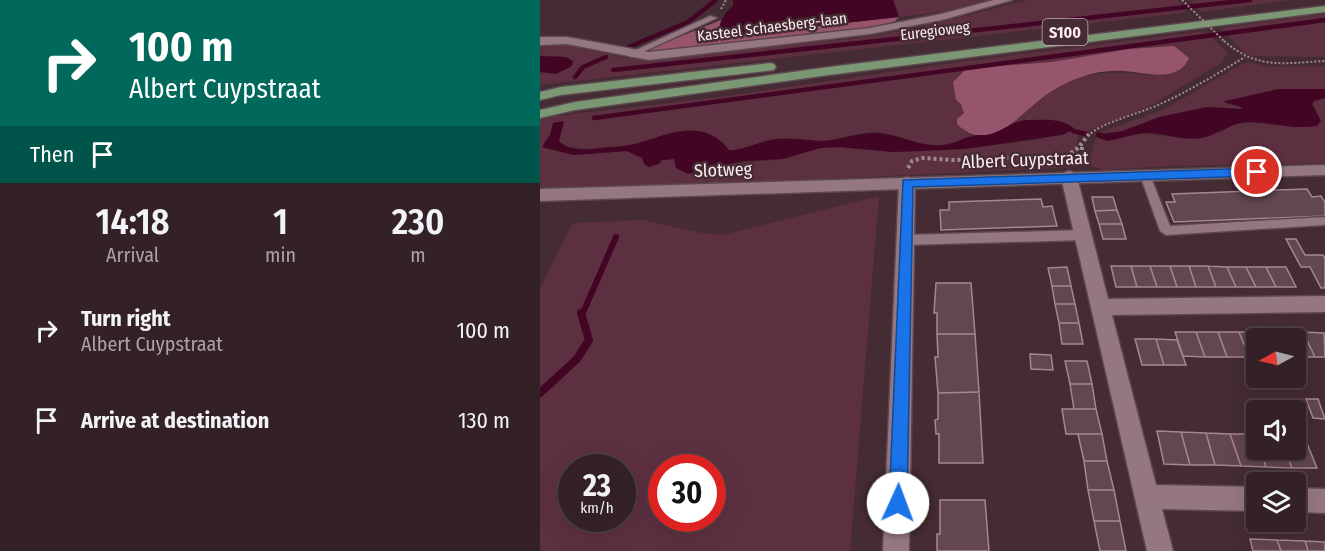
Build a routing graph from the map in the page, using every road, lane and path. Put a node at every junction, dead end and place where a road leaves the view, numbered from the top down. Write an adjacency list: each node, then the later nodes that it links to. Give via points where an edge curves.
1 (1007, 0): 7 (street, Kasteel Schaesberg-laan, via 870,31)
2 (1182, 0): 8 (path, bridge)
3 (1313, 0): 11 (main road, Euregioweg / S100)
4 (1325, 9): 13 (main road, Euregioweg / S100)
5 (713, 18): 7 (lane)
6 (540, 41): 7 (street, Kasteel Schaesberg-laan, via 566,39)
7 (629, 55)
8 (1245, 57): 9 (path, via 1267,62); 19 (path, via 1155,107 1099,126 1068,155 916,159 908,168)
9 (1325, 61)
10 (540, 90): 11 (main road, Euregioweg / S100)
11 (561, 91): 12 (main road, Euregioweg / S100)
12 (540, 96)
13 (575, 106): 14 (main road, Euregioweg / S100); 15 (main road, Euregioweg / S100)
14 (540, 107)
15 (540, 114)
16 (1325, 170): 17 (street, Albert Cuypstraat)
17 (1144, 175): 18 (street, Albert Cuypstraat); 21 (lane, via 1166,231)
18 (1069, 177): 19 (street, Albert Cuypstraat); 22 (street)
19 (908, 183): 20 (street, Slotweg); 23 (street)
20 (540, 195)
21 (1325, 221)
22 (1084, 235): 23 (lane); 25 (street)
23 (906, 240): 30 (street)
24 (1325, 304): 25 (street)
25 (1101, 308): 26 (street)
26 (1147, 497): 27 (street); 31 (street)
27 (1246, 499)
28 (1306, 500): 29 (street)
29 (1325, 501)
30 (896, 551)
31 (1160, 551)

